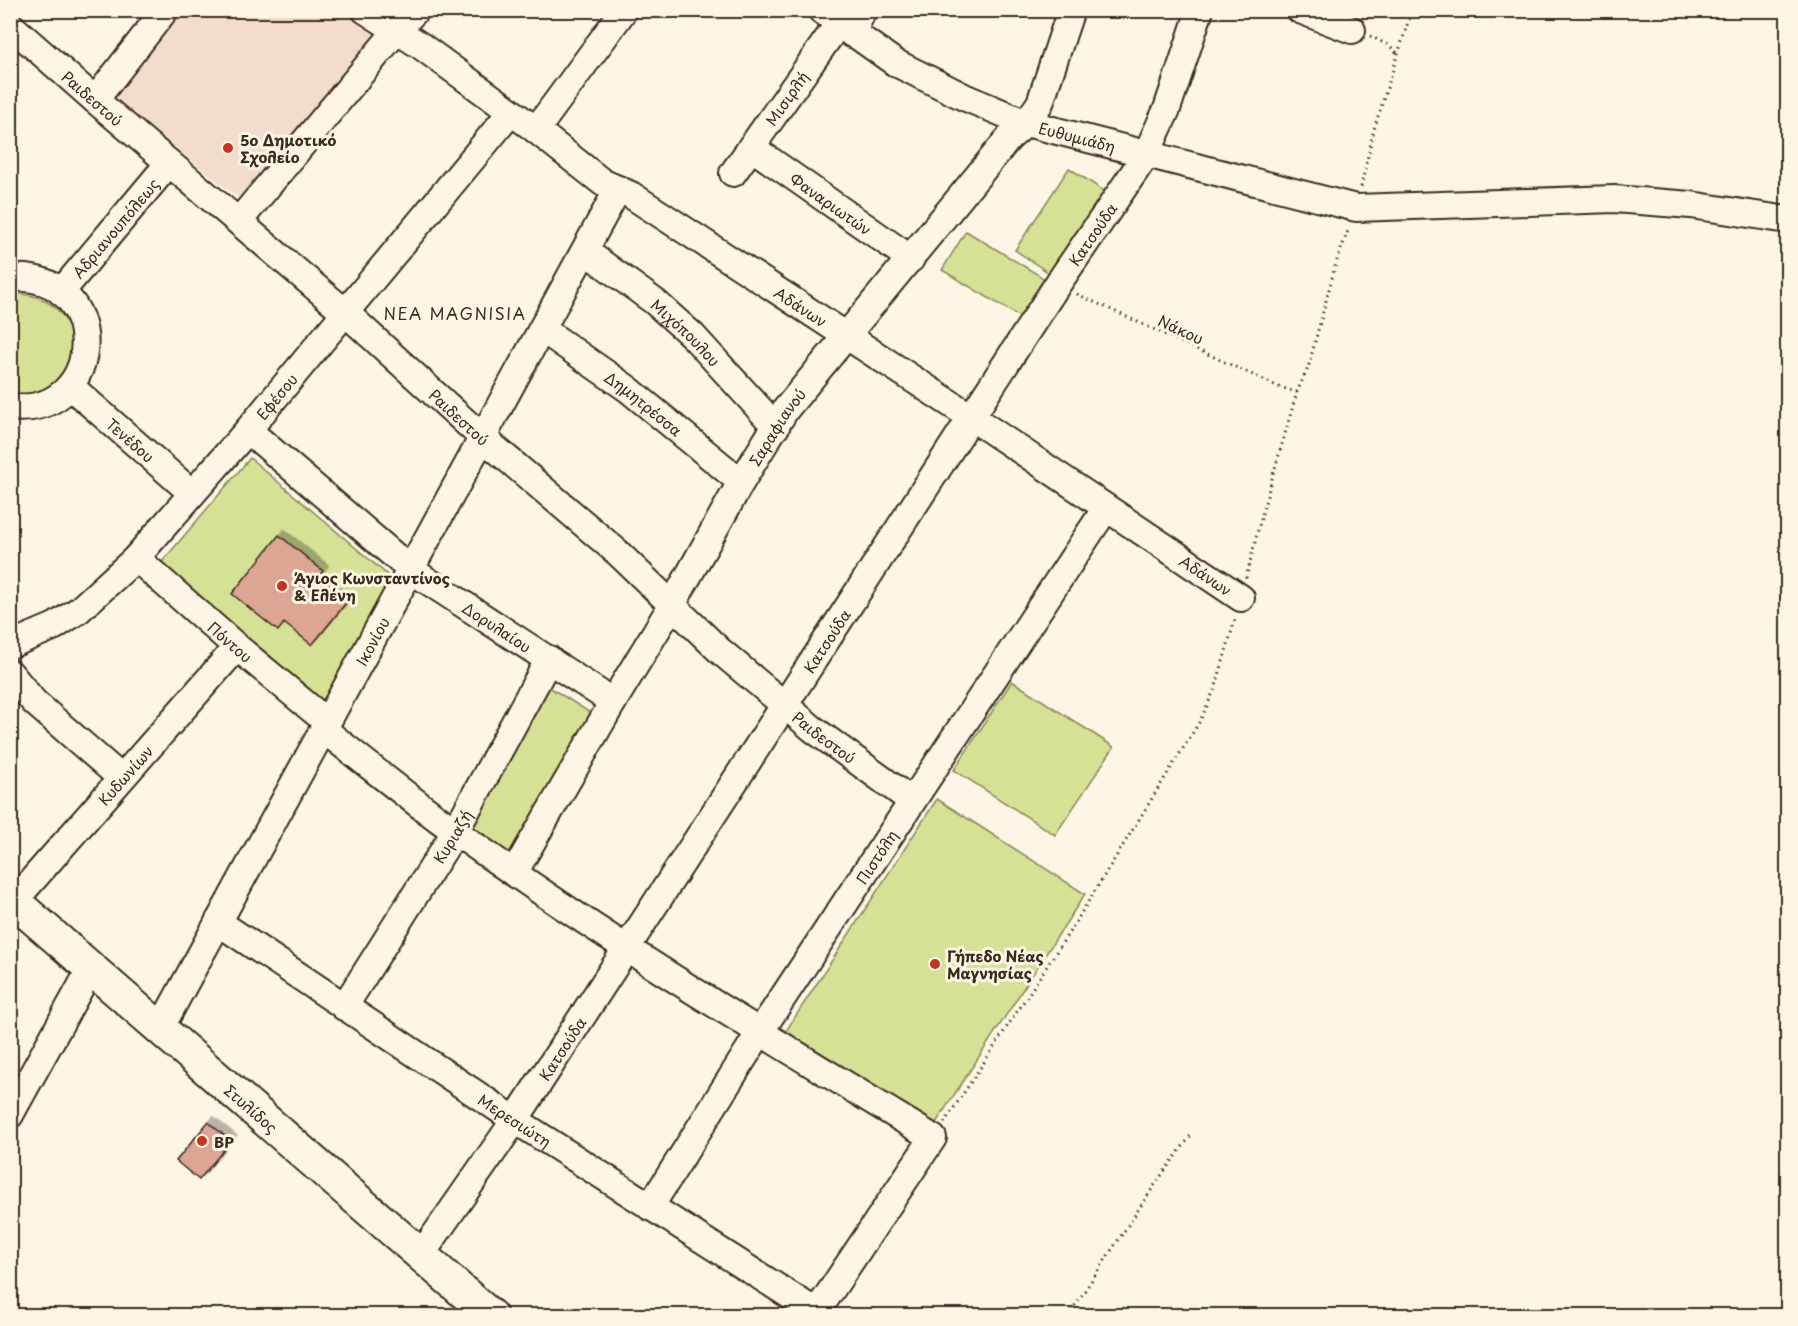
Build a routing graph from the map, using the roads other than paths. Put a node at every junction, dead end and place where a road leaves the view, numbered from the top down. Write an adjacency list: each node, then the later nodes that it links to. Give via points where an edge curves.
1 (165, 10): 13 (street)
2 (365, 10): 10 (street, Αδάνων)
3 (416, 10): 10 (street)
4 (624, 10): 16 (street)
5 (863, 10): 9 (street, Μισιρλή)
6 (1071, 10): 15 (street, Σαραφιανού, via 1040,103)
7 (1200, 10): 18 (street, Κατσούδα, via 1167,109)
8 (1300, 10): 11 (street)
9 (838, 23): 15 (street, Ευθυμιάδη, via 894,62); 17 (street, Μισιρλή)
10 (397, 30): 14 (street, Αδάνων); 23 (street)
11 (1352, 30)
12 (15, 37): 13 (street, Ραιδεστού)
13 (94, 100): 19 (street, Ραιδεστού)
14 (512, 112): 16 (street, Αδάνων); 28 (street, Εφέσου)
15 (1026, 123): 18 (street, Ευθυμιάδη); 25 (street, Σαραφιανού, via 1009,138)
16 (536, 130): 21 (street, Αδάνων, via 602,182)
17 (751, 147): 20 (street, Μισιρλή); 25 (street, Φαναριωτών)
18 (1146, 155): 22 (street, Ευθυμιάδη, via 1356,207 1614,199 1691,205); 33 (street, Κατσούδα)
19 (169, 163): 23 (street, Ραιδεστού); 27 (street, Αδριανουπόλεως)
20 (733, 173)
21 (618, 189): 24 (street, Ικονίου); 30 (street, Αδάνων)
22 (1788, 220)
23 (238, 221): 28 (street, Ραιδεστού)
24 (585, 251): 29 (street, Ικονίου); 34 (street, Μιχόπουλου, via 655,302 693,336)
25 (911, 259): 30 (street, Σαραφιανού)
26 (10, 278): 27 (street, via 32,279)
27 (61, 292): 31 (street, via 79,313 86,338 83,363)
28 (346, 313): 35 (street, Εφέσου); 36 (street, Ραιδεστού)
29 (542, 329): 36 (street, Ικονίου); 37 (street, Δημητρέσσα, via 628,389)
30 (846, 335): 33 (street, Αδάνων); 34 (street, Σαραφιανού)
31 (70, 386): 32 (street, via 39,405); 38 (street, Τενέδου)
32 (10, 407)
33 (971, 417): 39 (street, Αδάνων); 49 (street, Κατσούδα)
34 (776, 427): 37 (street, Σαραφιανού)
35 (248, 429): 38 (street, Εφέσου); 41 (street, Δορυλαίου)
36 (483, 438): 41 (street, Ικονίου); 43 (street, Ραιδεστού, via 617,552)
37 (741, 482): 43 (street, Σαραφιανού)
38 (192, 493): 40 (street, Εφέσου)
39 (1106, 508): 42 (street, Αδάνων); 52 (street, Πιστόλη)
40 (136, 558): 44 (street, Εφέσου, via 79,610 55,626); 45 (street, Πόντου)
41 (411, 570): 46 (street, Δορυλαίου); 50 (street, Ικονίου)
42 (1241, 598)
43 (672, 605): 48 (street, Σαραφιανού); 49 (street, Ραιδεστού)
44 (10, 645)
45 (237, 647): 50 (street, Πόντου); 51 (street, Κυδωνίων)
46 (549, 659): 48 (street, Δορυλαίου); 53 (street, Κυριαζή)
47 (10, 672): 51 (street, via 34,702)
48 (613, 702): 54 (street, Σαραφιανού)
49 (783, 705): 52 (street, Ραιδεστού); 57 (street, Κατσούδα)
50 (325, 726): 53 (street, Πόντου); 56 (street, Ικονίου)
51 (120, 777): 55 (street, Κυδωνίων)
52 (912, 801): 61 (street, Πιστόλη)
53 (455, 832): 54 (street, Πόντου); 59 (street, Κυριαζή)
54 (514, 873): 57 (street, Πόντου)
55 (12, 900): 58 (main road, Στυλίδος)
56 (218, 922): 59 (street, Μερεσιώτη); 60 (street, Ικονίου)
57 (627, 947): 61 (street, Πόντου); 63 (street, Κατσούδα)
58 (91, 968): 60 (main road, Στυλίδος); 62 (street)
59 (345, 1007): 63 (street, Μερεσιώτη)
60 (160, 1029): 65 (main road, Στυλίδος)
61 (760, 1032): 64 (street, Πιστόλη); 66 (street, Πόντου, via 933,1138)
62 (10, 1115)
63 (515, 1120): 64 (street, Μερεσιώτη); 65 (street, Κατσούδα)
64 (650, 1207): 66 (street, Μερεσιώτη)
65 (421, 1255): 67 (main road, Στυλίδος)
66 (815, 1314)
67 (491, 1316)

